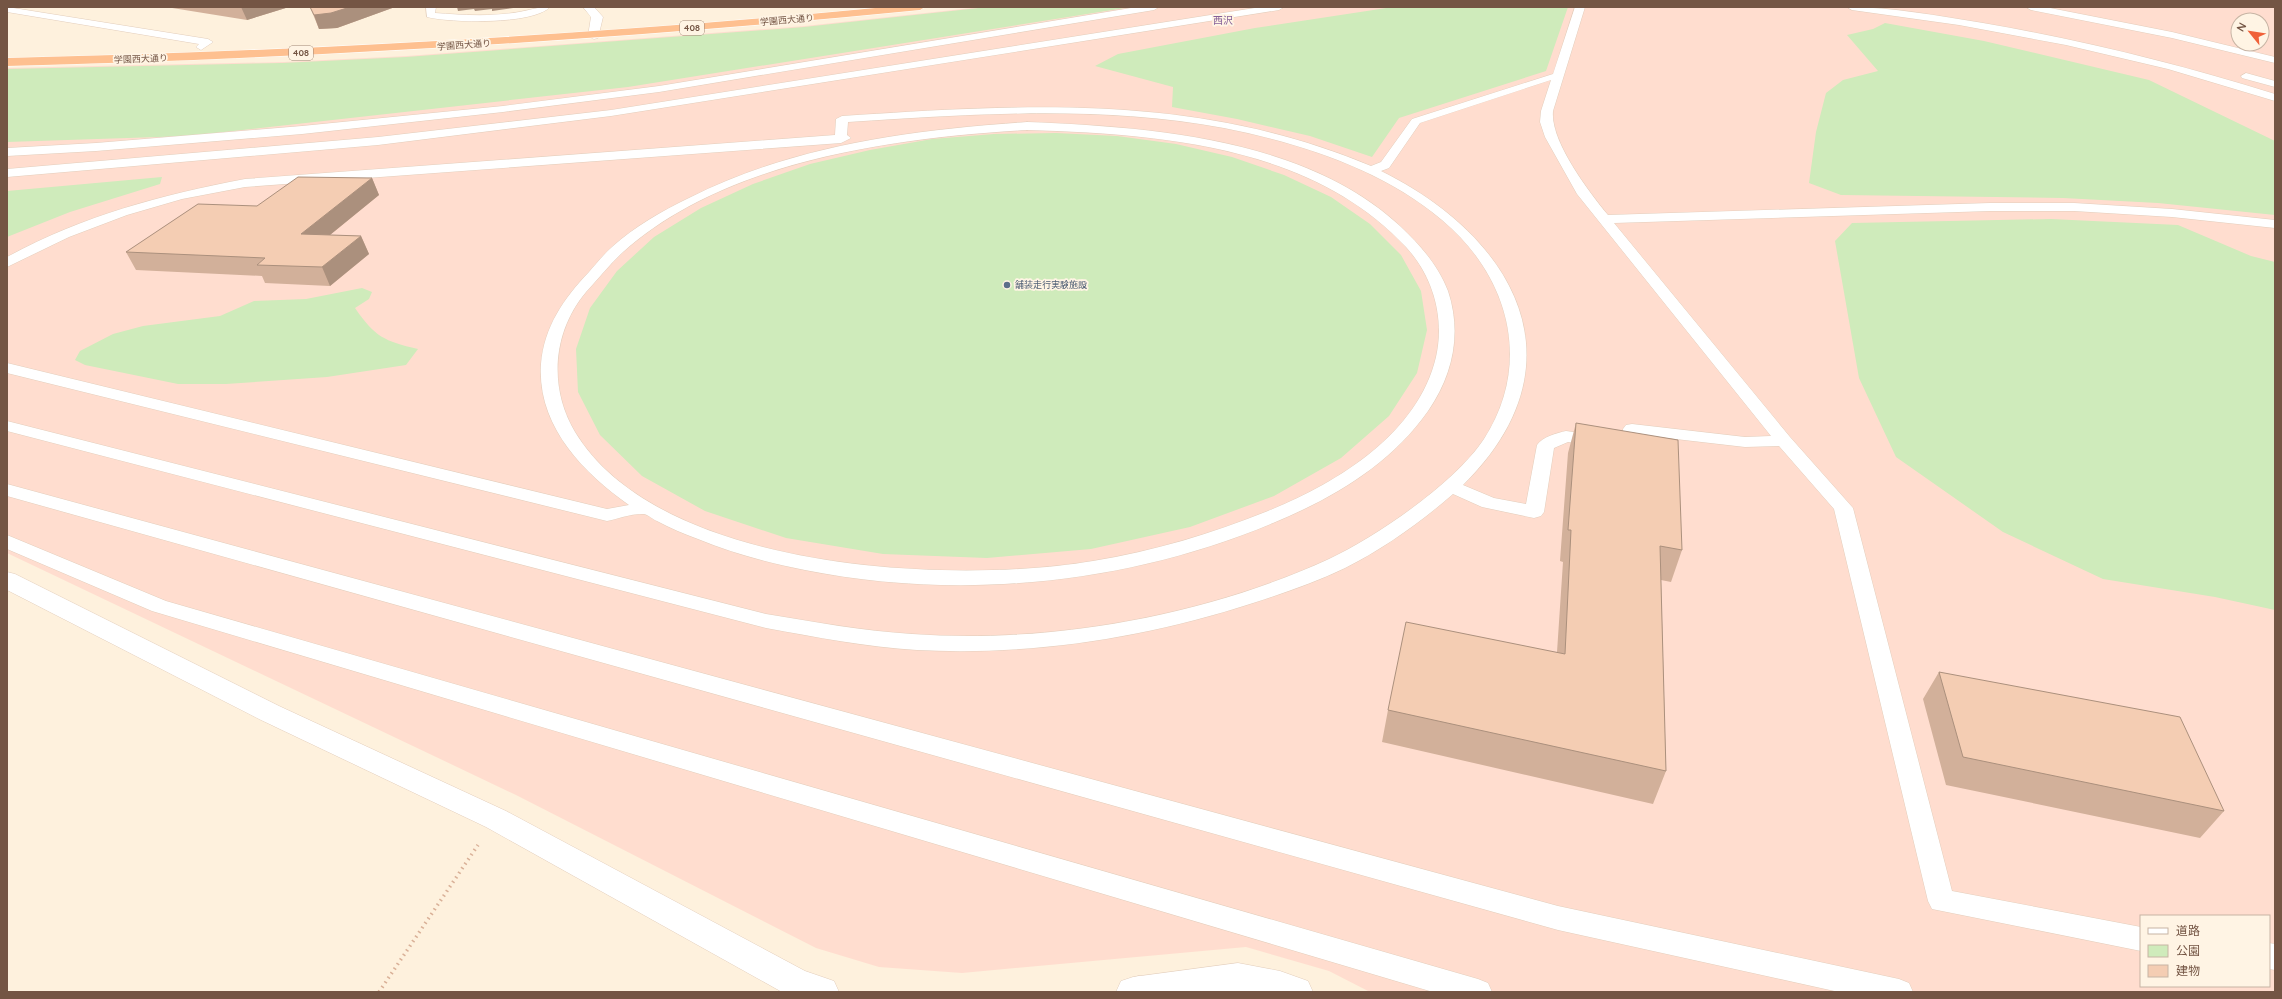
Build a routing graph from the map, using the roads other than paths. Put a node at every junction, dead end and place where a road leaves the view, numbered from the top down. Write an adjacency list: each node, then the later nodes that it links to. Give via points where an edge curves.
1 (431, 7): 2 (lane, via 430,15 474,19 521,15)
2 (545, 7)
3 (588, 7): 13 (street, via 596,17)
4 (835, 7): 13 (highway, 学園西大通り / 408)
5 (920, 7): 13 (highway, 学園西大通り / 408, via 790,20)
6 (1154, 7): 25 (lane, via 659,88 503,109 302,130)
7 (1279, 7): 27 (lane, via 611,113 378,141)
8 (1580, 7): 20 (lane)
9 (1852, 7): 22 (lane, via 1949,21 2127,56)
10 (1912, 7): 18 (lane, via 2038,28)
11 (2031, 7): 16 (lane, via 2172,35)
12 (7, 9): 14 (lane, via 208,42)
13 (595, 32): 14 (highway, 学園西大通り / 408); 17 (highway, 学園西大通り / 408, via 410,48)
14 (201, 48): 15 (highway, 学園西大通り / 408)
15 (7, 52)
16 (2275, 60)
17 (7, 62)
18 (2192, 62)
19 (2237, 73): 21 (lane)
20 (1559, 78): 26 (lane, via 1550,77 1416,121 1385,164); 28 (lane, via 1547,111 1546,122 1551,137 1584,194)
21 (2275, 84)
22 (2275, 98)
23 (841, 139): 24 (lane); 26 (lane, via 842,119 1013,108 1117,111 1224,125 1277,137); 30 (lane, via 245,183 140,205 89,222)
24 (878, 141): 36 (lane, via 782,164 694,200 654,222 620,247 590,275 567,306 553,338 547,373 553,408 571,443 602,477); 36 (lane, via 927,133 1027,126 1125,130 1218,146 1262,157 1303,172 1341,190 1374,211 1403,234 1426,261 1441,290 1448,322 1447,356 1434,390 1409,426 1372,461 1323,494 1261,523 1218,538 1108,566 1023,576 936,578 851,571 752,551 704,536)
25 (7, 152)
26 (1371, 170): 34 (lane, via 1446,216 1475,244 1498,277 1514,311 1520,354 1513,396 1492,442)
27 (7, 173)
28 (1604, 219): 29 (lane, via 2059,207 2172,213); 33 (lane)
29 (2275, 224)
30 (10, 259)
31 (7, 368): 36 (lane, via 608,515)
32 (7, 426): 34 (lane, via 766,621 858,637 949,643 1046,641 1146,625 1245,599 1334,565 1398,527)
33 (1784, 441): 34 (lane, via 1745,442 1632,429 1632,446 1566,436 1546,445 1534,512 1489,504); 39 (lane, via 1843,508 1941,901)
34 (1452, 487)
35 (7, 490): 44 (lane, via 1558,918)
36 (646, 508)
37 (7, 541): 43 (lane, via 166,608)
38 (7, 580): 40 (street, via 270,713 496,819 795,982)
39 (2140, 939)
40 (822, 992)
41 (1137, 992): 42 (street, via 1238,978 1280,986)
42 (1296, 992)
43 (1478, 992)
44 (1899, 992)

